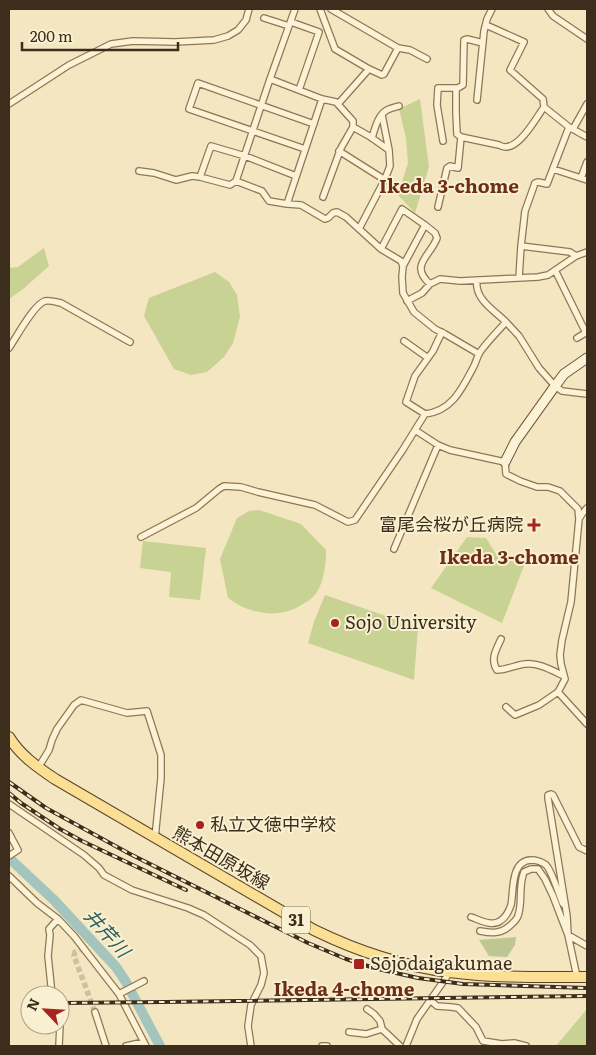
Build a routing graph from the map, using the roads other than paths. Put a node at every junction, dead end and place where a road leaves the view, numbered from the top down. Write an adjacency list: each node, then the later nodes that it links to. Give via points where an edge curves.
1 (249, 9): 20 (street, via 238,30 214,40 110,44 69,65)
2 (295, 9): 8 (street)
3 (320, 9): 14 (street, via 335,49)
4 (331, 9): 12 (street)
5 (492, 9): 9 (street)
6 (548, 9): 10 (street)
7 (264, 18): 8 (street)
8 (290, 24): 15 (street); 17 (street, via 319,32)
9 (486, 25): 11 (street); 25 (street, via 524,42 510,70 542,99)
10 (587, 39)
11 (483, 42): 16 (street, via 464,40 462,85); 19 (street)
12 (398, 48): 13 (street); 14 (street, via 382,75)
13 (427, 59)
14 (369, 69): 21 (street)
15 (270, 79): 17 (street); 23 (street)
16 (456, 88): 31 (street, via 458,134); 34 (street, via 438,88)
17 (299, 90): 18 (street)
18 (322, 98): 21 (street); 27 (street)
19 (477, 100)
20 (9, 104)
21 (338, 104): 28 (street, via 353,121)
22 (587, 104): 29 (street)
23 (261, 106): 27 (street); 30 (street); 30 (street, via 198,83 189,109)
24 (399, 106): 26 (street)
25 (544, 107): 29 (street); 31 (street, via 518,142 508,148)
26 (382, 115): 33 (street); 36 (street)
27 (314, 124): 35 (street)
28 (353, 127): 33 (street); 37 (street)
29 (571, 128): 32 (street); 40 (street)
30 (253, 131): 35 (street); 38 (street)
31 (461, 137): 49 (street, via 458,168 447,168)
32 (587, 137)
33 (372, 138): 36 (street)
34 (442, 141)
35 (305, 149): 42 (street)
36 (389, 150): 45 (street, via 390,166)
37 (339, 151): 45 (street); 47 (street)
38 (245, 156): 42 (street); 43 (street, via 211,146); 46 (street)
39 (587, 162): 44 (street)
40 (553, 169): 44 (street); 52 (street, via 547,184 535,183 525,210)
41 (139, 171): 43 (street, via 176,180)
42 (296, 176): 48 (street)
43 (200, 177): 46 (street, via 230,185)
44 (584, 179)
45 (385, 180): 51 (street)
46 (236, 182): 48 (street, via 262,191 269,201)
47 (322, 197)
48 (286, 204): 51 (street, via 301,205 325,219 337,212)
49 (438, 206)
50 (425, 225): 53 (street, via 402,209); 56 (street); 60 (street, via 437,238 420,270)
51 (359, 228): 53 (street)
52 (521, 246): 55 (street, via 570,252); 58 (street)
53 (381, 249): 56 (street, via 401,261)
54 (587, 252): 55 (street)
55 (576, 256): 57 (street)
56 (403, 266): 61 (street, via 402,286)
57 (555, 270): 58 (street, via 548,275); 64 (street)
58 (519, 278): 59 (street)
59 (477, 280): 60 (street, via 440,279); 62 (street, via 476,288 482,300)
60 (430, 284): 61 (street)
61 (407, 301): 63 (street, via 414,312)
62 (506, 322): 69 (street); 72 (street)
63 (442, 332): 69 (street); 70 (street)
64 (587, 333): 65 (street)
65 (577, 338)
66 (404, 341): 70 (street)
67 (130, 342): 68 (street, via 61,303 44,301 35,308)
68 (9, 348)
69 (479, 354): 74 (street, via 451,403 436,413)
70 (428, 358): 74 (street, via 415,376 406,402)
71 (587, 358): 72 (street, via 564,374)
72 (555, 386): 73 (street, via 562,391); 77 (street, via 515,442)
73 (587, 394)
74 (425, 414): 75 (street)
75 (415, 430): 76 (street); 80 (street, via 356,520 348,522 315,505 224,486 196,508)
76 (438, 445): 77 (street); 81 (street)
77 (505, 462): 79 (street, via 506,474 537,487 560,491 578,510)
78 (587, 508): 79 (street)
79 (579, 520): 83 (street, via 571,602 560,655)
80 (141, 537)
81 (394, 549)
82 (501, 639): 83 (street, via 494,655 497,670 528,663)
83 (564, 676): 84 (street)
84 (558, 692): 85 (street, via 539,705 515,715); 86 (street)
85 (506, 707)
86 (587, 724)
87 (9, 737): 88 (main road, 熊本田原坂線 / 31)
88 (12, 748): 89 (main road, 熊本田原坂線 / 31)
89 (38, 768): 92 (main road, 熊本田原坂線 / 31); 92 (street, via 57,729 74,705 82,700 127,713 147,711 161,755)
90 (9, 804): 115 (street, via 84,855 104,876 132,890 204,915 256,950 261,956 264,973 251,1005 248,1026)
91 (9, 832): 94 (street, via 18,850)
92 (155, 838): 102 (main road, 熊本田原坂線 / 31, via 338,942 392,960)
93 (587, 851): 96 (street, via 579,848 553,795 548,795)
94 (9, 856)
95 (9, 876): 98 (street)
96 (568, 916): 97 (street, via 547,866 534,860 518,867 511,906 499,923 491,924); 100 (street)
97 (471, 917)
98 (58, 919): 105 (street, via 49,929); 106 (street)
99 (480, 931): 100 (street, via 500,932 513,923 518,917 524,872 538,869)
100 (568, 935): 101 (street); 103 (street)
101 (587, 946)
102 (450, 972): 103 (main road, 熊本田原坂線 / 31); 107 (street)
103 (582, 977)
104 (144, 981): 106 (street)
105 (51, 985)
106 (119, 994): 112 (street)
107 (430, 1000): 117 (street); 118 (street, via 437,1006 458,1008 484,1040)
108 (367, 1010): 110 (street, via 380,1020)
109 (95, 1012): 113 (street)
110 (382, 1029): 111 (street, via 366,1034); 116 (street)
111 (349, 1032)
112 (145, 1044): 114 (street)
113 (106, 1046)
114 (126, 1046)
115 (251, 1046)
116 (400, 1046)
117 (406, 1046)
118 (526, 1046)

